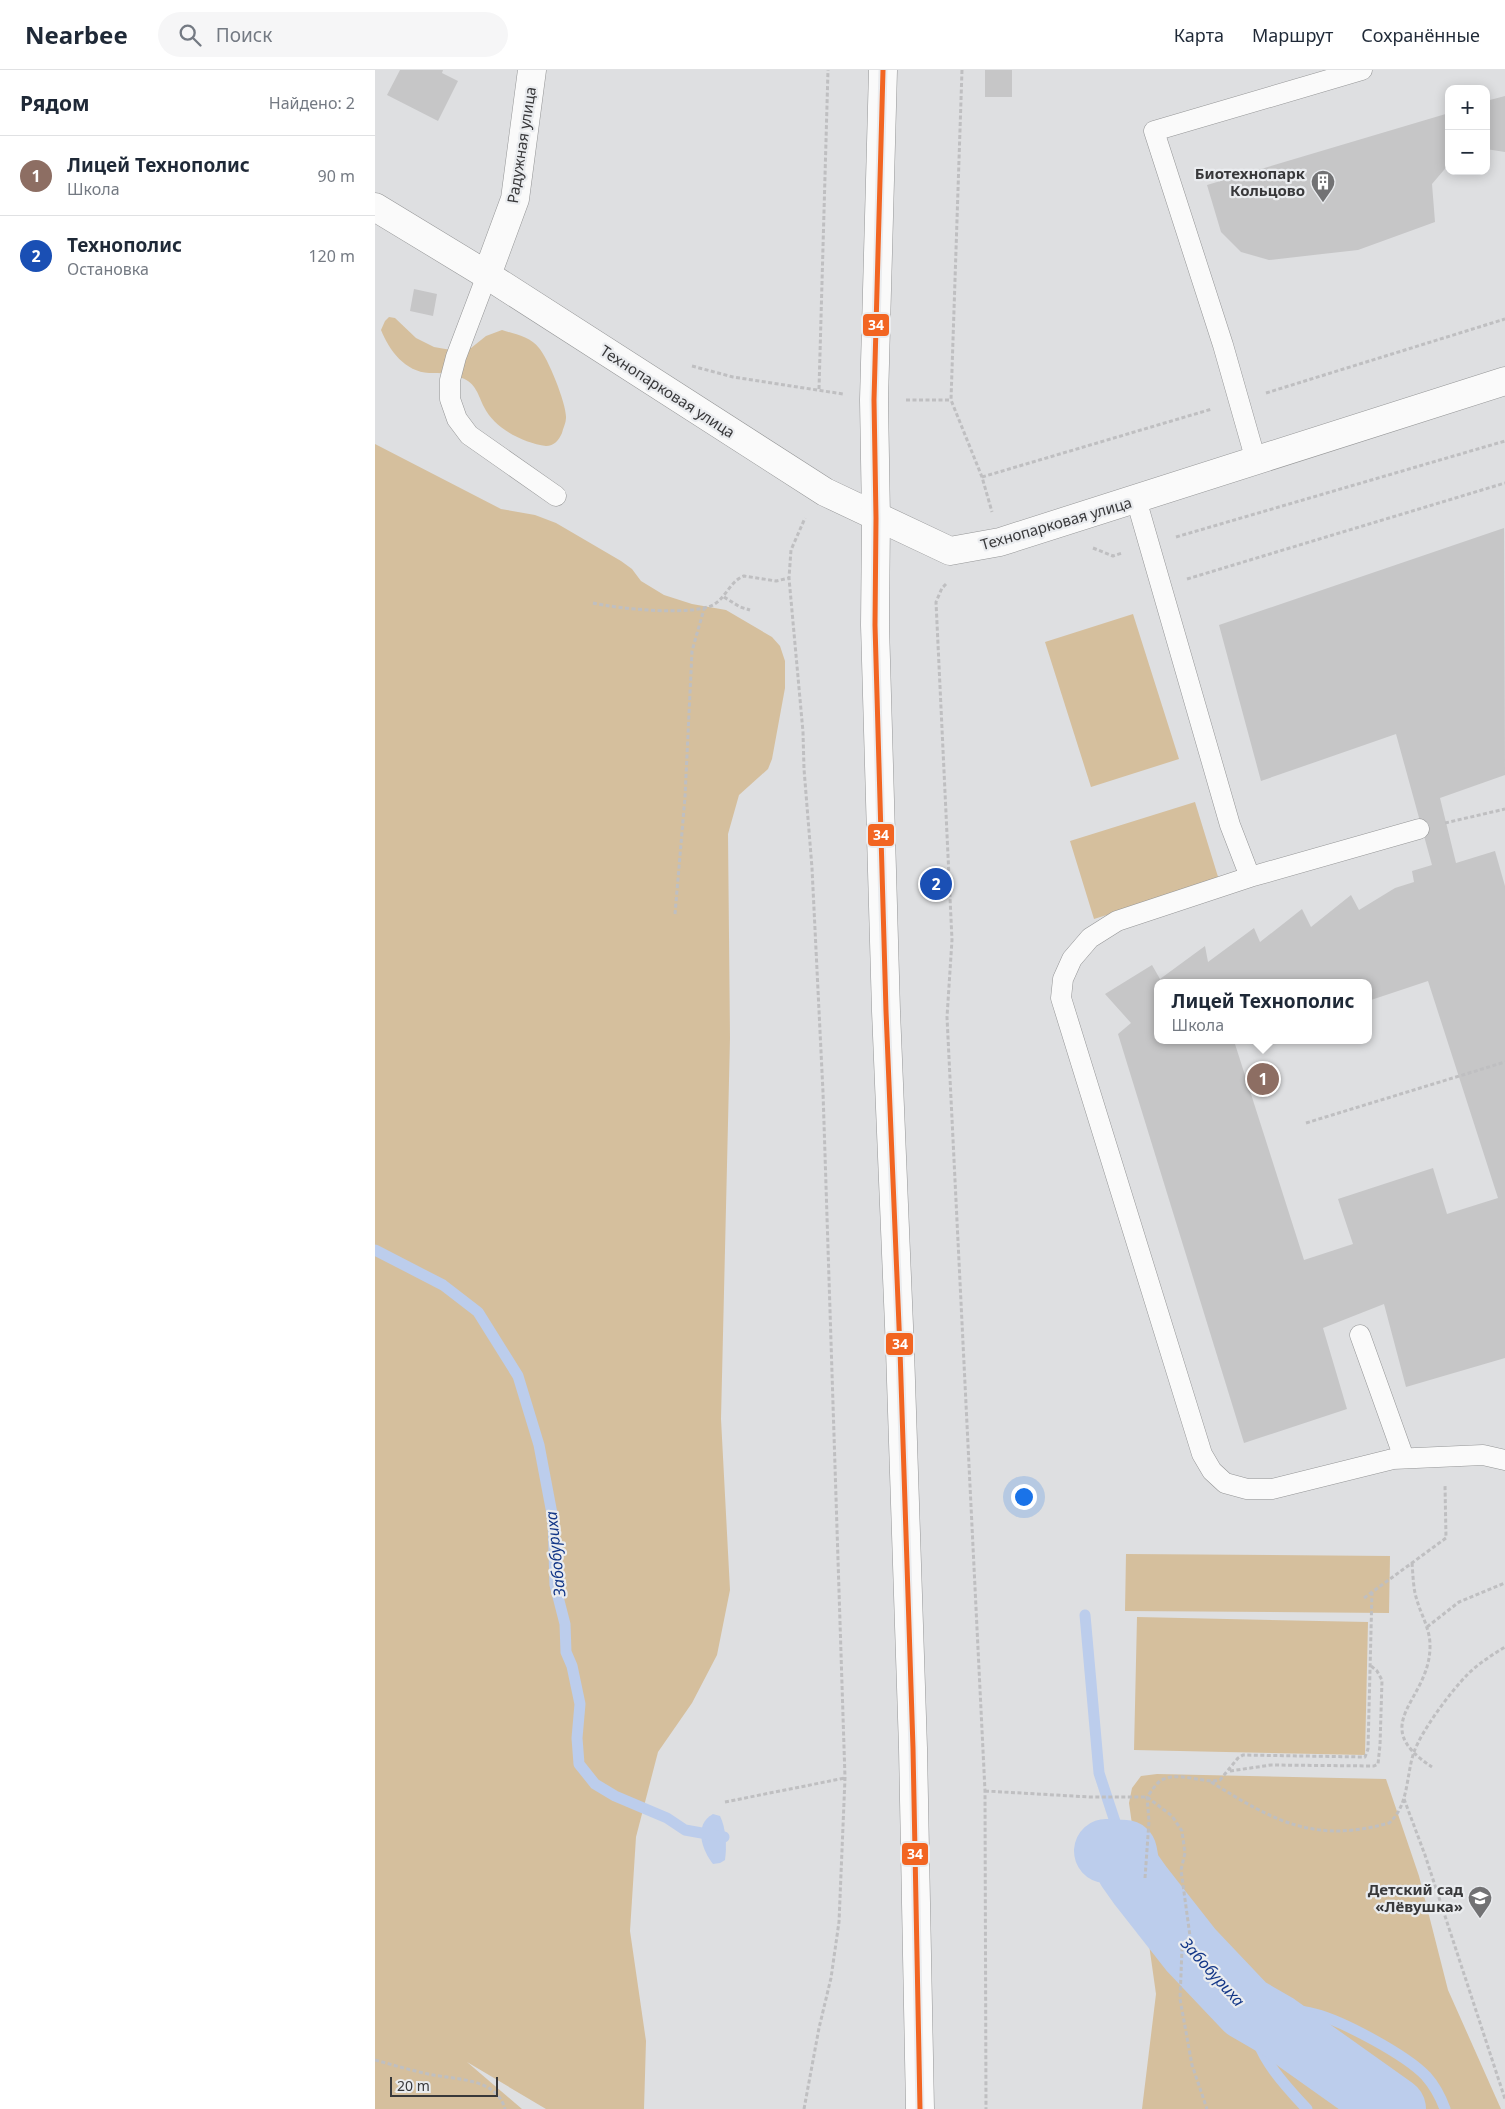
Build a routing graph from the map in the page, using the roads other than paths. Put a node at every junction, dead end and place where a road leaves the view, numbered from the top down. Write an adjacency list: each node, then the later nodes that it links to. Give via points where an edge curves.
1 (532, 70): 5 (street, Радужная улица, via 515,199)
2 (883, 70): 10 (street, via 874,400)
3 (1362, 70): 7 (lane, via 1154,131)
4 (375, 207): 5 (street, Технопарковая улица)
5 (487, 275): 8 (lane, via 456,357 450,380 450,399 457,419 469,435); 10 (street, Технопарковая улица, via 825,492)
6 (1505, 381): 7 (street, Технопарковая улица)
7 (1256, 461): 9 (street, Технопарковая улица)
8 (556, 496)
9 (1137, 500): 10 (street, Технопарковая улица, via 1000,542 950,551); 12 (lane, via 1230,825)
10 (877, 518): 16 (street, via 875,624 913,1748)
11 (1419, 829): 12 (lane)
12 (1250, 877): 14 (lane, via 1117,921 1090,938 1072,959 1063,979 1061,998 1201,1454 1212,1471 1225,1483 1247,1489 1272,1490)
13 (1360, 1335): 14 (lane)
14 (1404, 1458): 15 (lane, via 1483,1455)
15 (1505, 1460)
16 (920, 2109)

